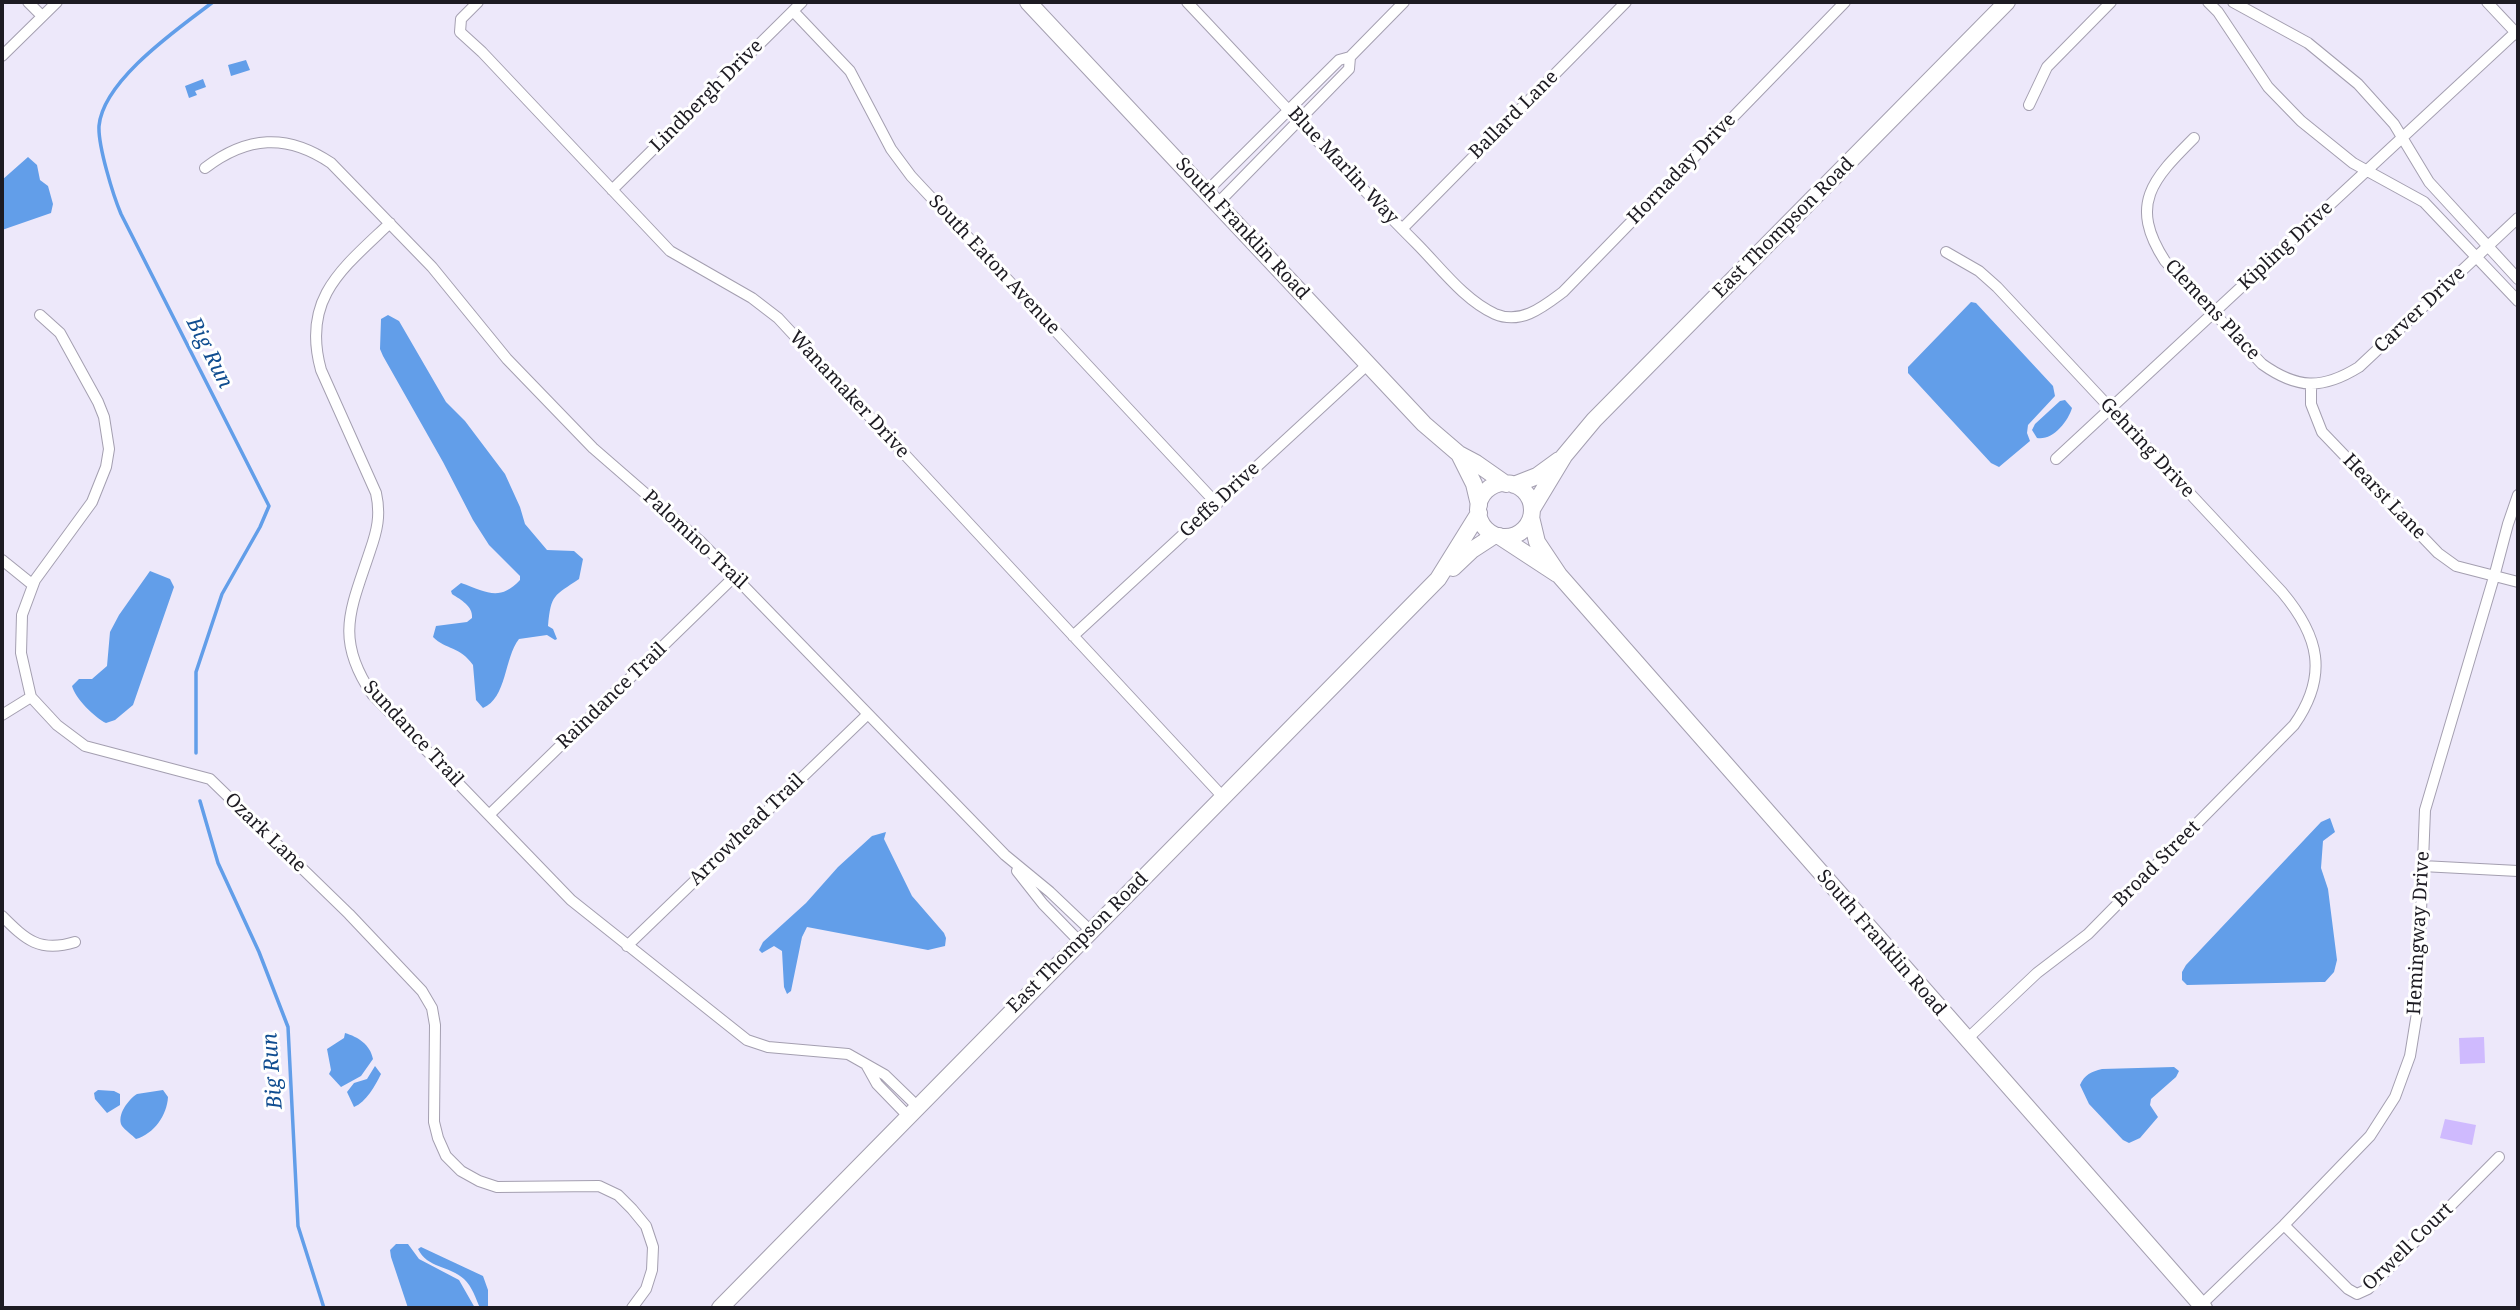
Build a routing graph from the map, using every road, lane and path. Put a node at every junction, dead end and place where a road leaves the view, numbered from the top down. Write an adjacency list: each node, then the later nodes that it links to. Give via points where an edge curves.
1 (28, 2): 16 (street)
2 (57, 2): 16 (street)
3 (478, 2): 27 (street, Wanamaker Drive, via 461,19 460,32)
4 (802, 2): 15 (street, Lindbergh Drive)
5 (1028, 2): 28 (main road, South Franklin Road)
6 (1187, 2): 21 (street, Blue Marlin Way)
7 (1404, 2): 19 (street)
8 (1626, 2): 31 (street, Ballard Lane)
9 (1845, 2): 39 (street, Hornaday Drive, via 1563,292 1528,315)
10 (2007, 2): 44 (main road, East Thompson Road, via 1594,420)
11 (2111, 2): 20 (street, via 2047,66)
12 (2208, 2): 26 (street, via 2283,104 2317,137)
13 (2233, 2): 23 (street, via 2289,30 2327,57 2372,98)
14 (2487, 2): 17 (street)
15 (793, 11): 27 (street, Lindbergh Drive); 48 (street, South Eaton Avenue, via 850,71 891,149 911,176)
16 (42, 16): 18 (street)
17 (2517, 34): 23 (street, Kipling Drive)
18 (2, 56)
19 (1350, 57): 21 (street, via 1339,60); 22 (street, via 1349,69)
20 (2029, 105)
21 (1289, 110): 22 (street, Blue Marlin Way); 28 (street)
22 (1299, 120): 28 (street); 31 (street, Blue Marlin Way)
23 (2403, 137): 26 (street, Kipling Drive); 32 (street, via 2429,182)
24 (2194, 138): 37 (street, Clemens Place, via 2156,179 2147,210 2148,226 2165,261)
25 (205, 168): 30 (street, Palomino Trail, via 246,145 274,141 298,146 331,163)
26 (2367, 171): 34 (street, via 2424,202); 37 (street, Kipling Drive)
27 (612, 190): 59 (street, Wanamaker Drive, via 670,251 778,318)
28 (1213, 197): 40 (main road, South Franklin Road)
29 (2518, 218): 32 (street, Carver Drive)
30 (390, 223): 54 (street, Palomino Trail, via 507,359 593,448 683,524); 65 (street, Sundance Trail, via 331,282 316,322 321,370 379,508 378,528 349,613 350,651 372,694)
31 (1402, 229): 39 (street, Blue Marlin Way, via 1474,302)
32 (2488, 246): 34 (street, Carver Drive); 35 (street)
33 (1946, 252): 42 (street, Gehring Drive, via 1997,287)
34 (2476, 258): 36 (street); 41 (street, Carver Drive, via 2359,367 2342,378)
35 (2518, 279)
36 (2518, 301)
37 (2214, 313): 41 (street, Clemens Place, via 2278,376); 42 (street, Kipling Drive)
38 (40, 315): 58 (street, via 60,333 98,402 108,449 92,502)
39 (1508, 317)
40 (1367, 365): 43 (main road, South Franklin Road); 48 (street, Geffs Drive)
41 (2311, 385): 55 (street, Hearst Lane, via 2311,404 2322,432 2415,531 2456,566)
42 (2111, 409): 45 (street, Kipling Drive); 60 (street, Gehring Drive, via 2297,609 2311,635)
43 (1458, 454): 46 (main road, South Franklin Road); 49 (main road, South Franklin Road, via 1474,484)
44 (1564, 456): 46 (main road, East Thompson Road, via 1537,476); 50 (main road, East Thompson Road)
45 (2056, 459)
46 (1510, 484): 49 (main road, via 1490,488); 50 (main road, via 1527,494)
47 (2518, 495): 55 (street, Hemingway Drive)
48 (1217, 504): 59 (street, Geffs Drive)
49 (1479, 509): 51 (main road, via 1483,525); 56 (main road, East Thompson Road)
50 (1532, 513): 51 (main road, via 1519,533); 53 (main road, South Franklin Road, via 1537,542)
51 (1497, 536): 53 (main road, South Franklin Road); 56 (main road, East Thompson Road)
52 (2, 561): 58 (street)
53 (1559, 575): 72 (main road, South Franklin Road)
54 (735, 576): 62 (street, Palomino Trail); 65 (street, Raindance Trail)
55 (2494, 577): 57 (street, Hearst Lane); 66 (street, Hemingway Drive, via 2425,810)
56 (1438, 579): 64 (main road, East Thompson Road)
57 (2518, 582)
58 (33, 585): 61 (street, via 22,615 21,653)
59 (1073, 636): 64 (street, Wanamaker Drive)
60 (2317, 666): 72 (street, Broad Street, via 2310,696 2294,725 2088,934 2037,973)
61 (31, 697): 63 (street); 77 (street, Ozark Lane, via 85,746 210,779 349,914 422,990 432,1008 434,1122 446,1156 461,1171 497,1187 599,1186 618,1195 646,1226 653,1247 646,1289)
62 (868, 714): 69 (street, Palomino Trail, via 1005,855 1043,904); 71 (street, Arrowhead Trail)
63 (2, 715)
64 (1223, 797): 69 (main road, East Thompson Road)
65 (489, 815): 71 (street, Sundance Trail, via 571,900)
66 (2422, 866): 67 (street); 75 (street, Hemingway Drive, via 2417,1013 2403,1077 2370,1136)
67 (2518, 871)
68 (2, 916): 70 (street, via 33,943 57,948)
69 (1086, 936): 73 (main road, East Thompson Road)
70 (75, 942)
71 (627, 946): 73 (street, Sundance Trail, via 747,1040 856,1058 867,1066 877,1084)
72 (1966, 1040): 76 (main road, South Franklin Road)
73 (912, 1111): 78 (main road, East Thompson Road)
74 (2499, 1157): 75 (street, Orwell Court, via 2368,1289 2357,1294)
75 (2284, 1225): 76 (street, Hemingway Drive)
76 (2202, 1307)
77 (632, 1308)
78 (720, 1308)

